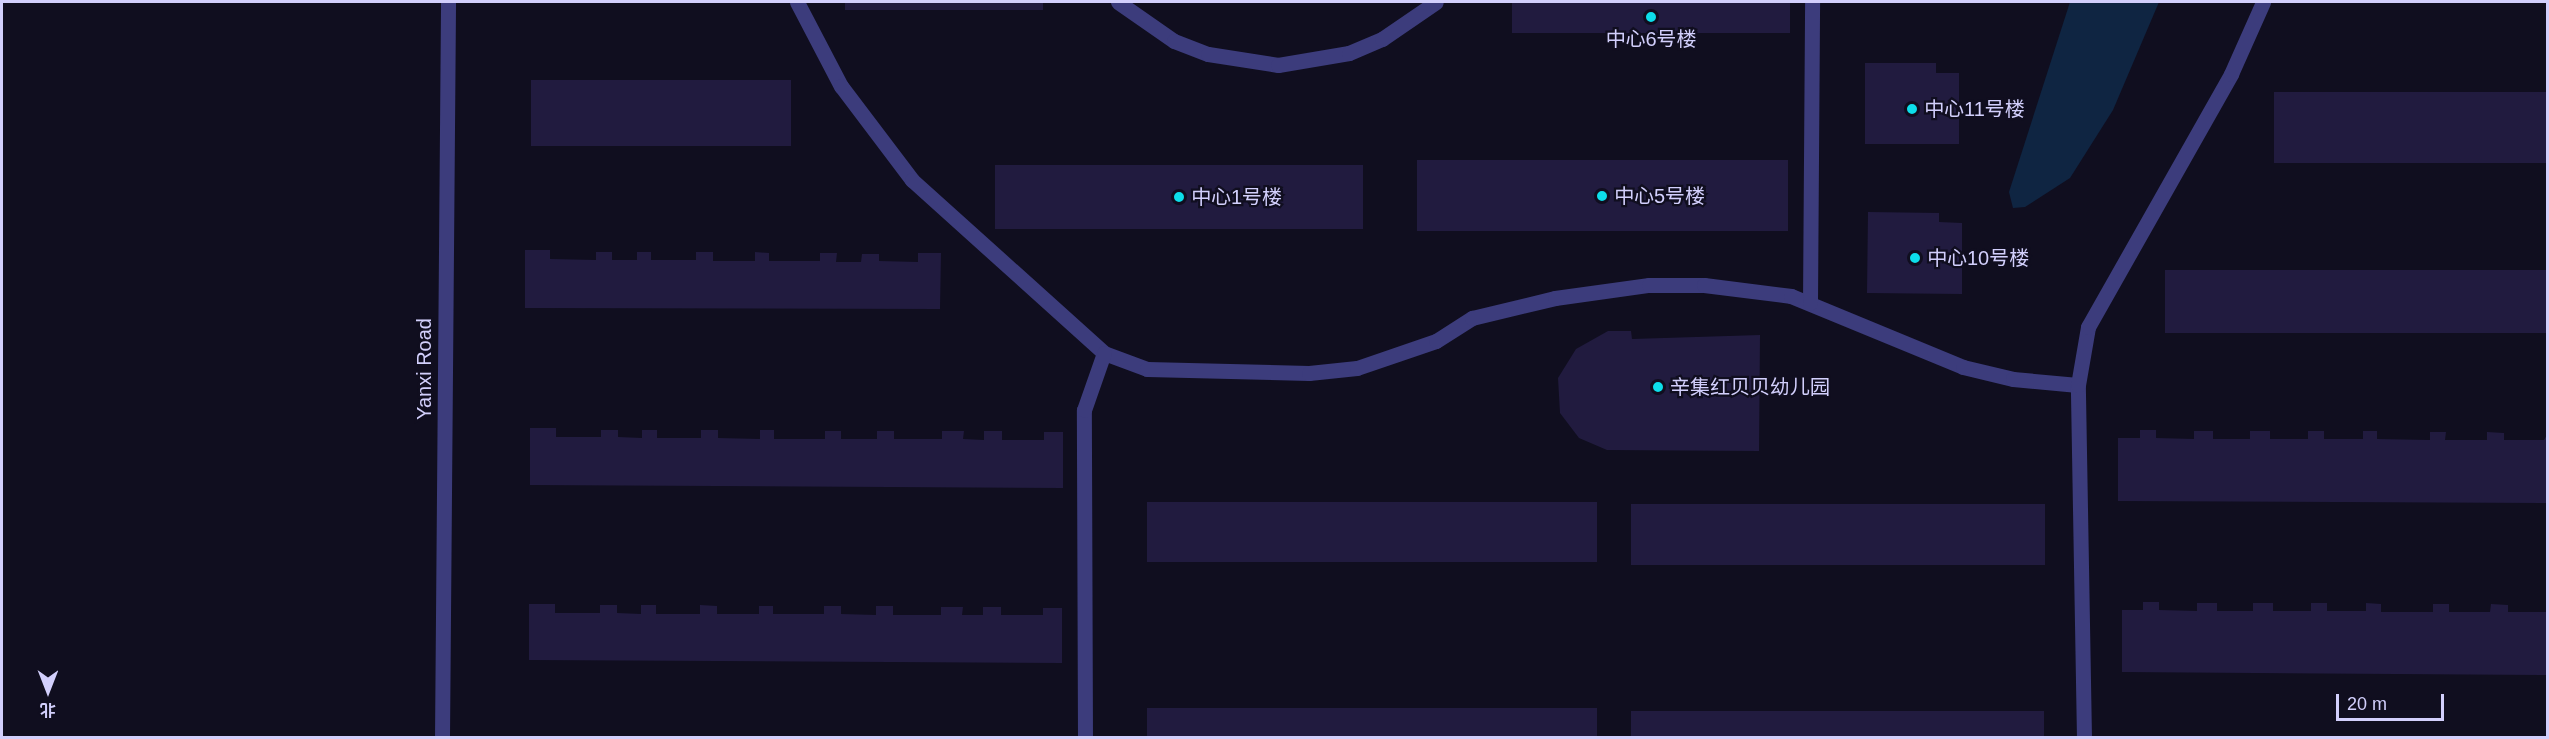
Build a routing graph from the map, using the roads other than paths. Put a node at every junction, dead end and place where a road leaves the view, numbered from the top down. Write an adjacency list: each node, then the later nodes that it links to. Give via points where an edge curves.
1 (448, 2): 10 (street, Yanxi Road)
2 (797, 2): 8 (street, via 842,86 912,180)
3 (1118, 2): 4 (street, via 1143,22 1197,50 1278,65 1349,53 1382,39)
4 (1436, 2)
5 (1812, 2): 7 (street)
6 (2263, 2): 9 (street, via 2231,74 2088,327)
7 (1810, 303): 8 (street, via 1752,287 1704,285 1649,285 1555,298 1472,318 1403,354 1357,368 1309,373 1147,369); 9 (street, via 1963,367 2013,379)
8 (1104, 353): 11 (street, via 1084,410)
9 (2078, 384): 12 (street)
10 (442, 738)
11 (1085, 738)
12 (2084, 738)

